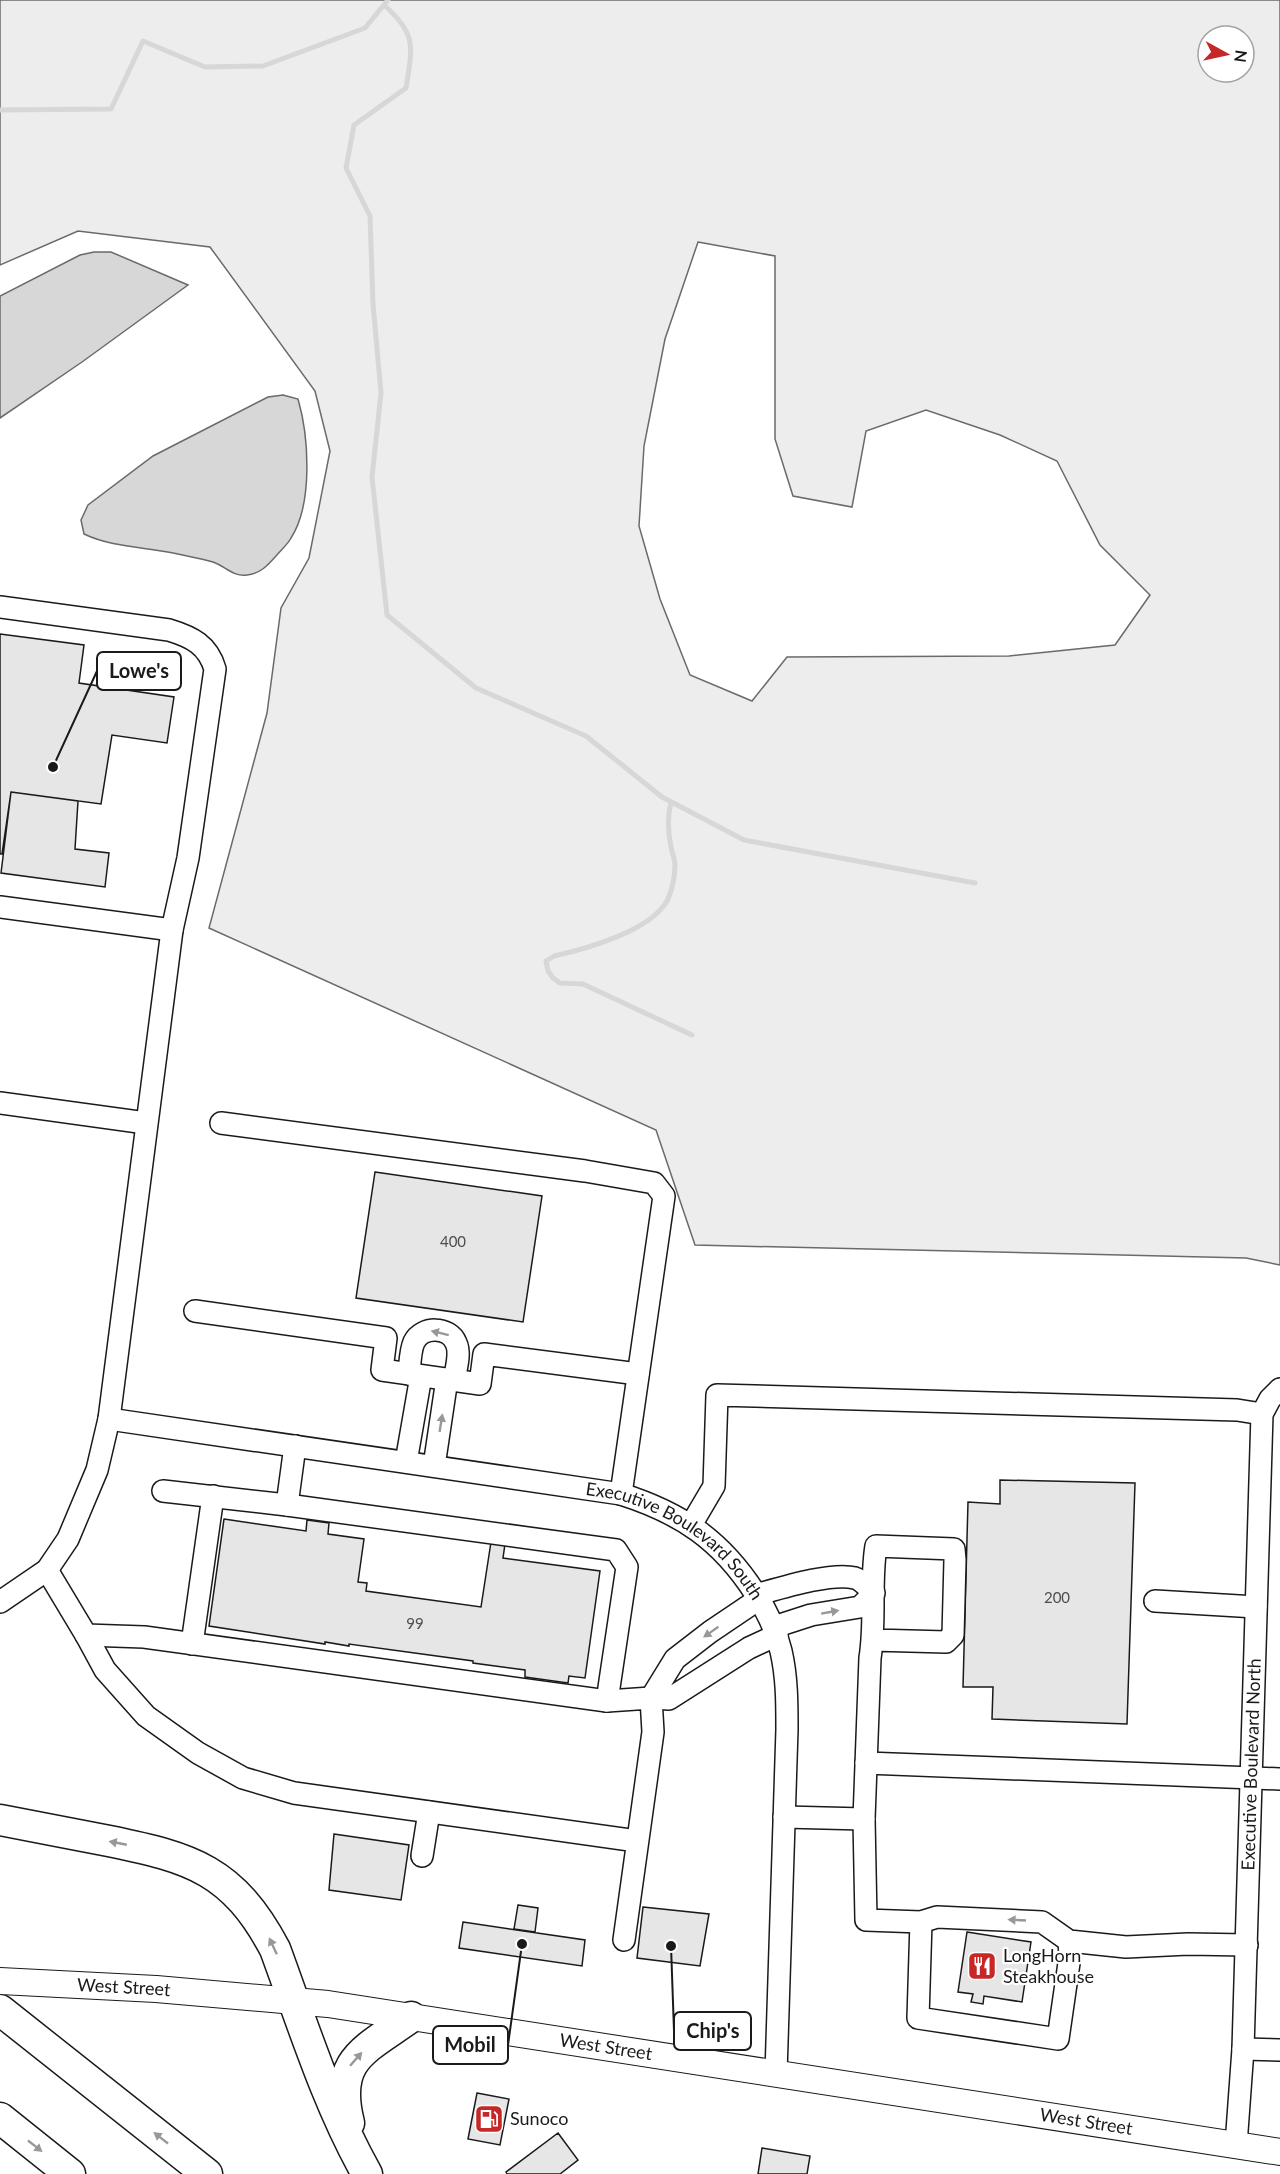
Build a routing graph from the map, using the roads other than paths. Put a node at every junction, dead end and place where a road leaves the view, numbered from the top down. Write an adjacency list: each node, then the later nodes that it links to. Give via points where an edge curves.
1 (0, 607): 3 (street, via 169,630 189,636 211,657 215,669 188,858)
2 (0, 907): 3 (street)
3 (172, 930): 5 (street)
4 (0, 1103): 5 (street)
5 (146, 1123): 13 (street)
6 (221, 1124): 8 (street, via 654,1183 664,1196)
7 (195, 1311): 9 (street, via 386,1338 381,1370)
8 (638, 1374): 10 (street, via 484,1354 480,1384); 18 (street)
9 (415, 1375): 10 (street); 10 (street, one-way to 9, via 458,1352 456,1342 448,1333 438,1330 426,1330 413,1344); 15 (street)
10 (451, 1380): 16 (street, one-way to 10)
11 (1280, 1389): 12 (street)
12 (1262, 1414): 21 (street, via 1237,1410 717,1395 714,1486); 27 (street, Executive Boulevard North)
13 (108, 1419): 14 (street, Executive Boulevard South); 22 (street, via 97,1470 68,1539)
14 (296, 1446): 15 (street, Executive Boulevard South); 20 (street)
15 (406, 1462): 16 (street, Executive Boulevard South)
16 (434, 1466): 18 (street, Executive Boulevard South)
17 (163, 1491): 19 (street)
18 (621, 1494): 21 (street, Executive Boulevard South)
19 (213, 1496): 20 (street); 31 (street)
20 (286, 1505): 33 (street, via 616,1550 627,1567)
21 (691, 1525): 24 (street, Executive Boulevard South, via 730,1558)
22 (47, 1570): 26 (street); 29 (street)
23 (874, 1593): 24 (street, via 857,1578 843,1577 816,1580); 28 (street, one-way to 23, via 811,1615 860,1607); 30 (street); 30 (street, via 876,1546 954,1548 953,1635 946,1641)
24 (758, 1597): 28 (street, Executive Boulevard South); 32 (street, one-way to 32, via 675,1659)
25 (1155, 1601): 27 (street)
26 (0, 1602)
27 (1256, 1607): 35 (street, Executive Boulevard North)
28 (775, 1631): 32 (street, via 669,1700); 38 (street, Executive Boulevard South, via 786,1677)
29 (87, 1635): 31 (street); 37 (street, via 105,1670 146,1716 198,1753 243,1778 294,1793)
30 (873, 1640): 34 (street)
31 (192, 1644): 33 (street)
32 (651, 1698): 33 (street); 41 (street, via 653,1732)
33 (607, 1701)
34 (866, 1763): 35 (street); 39 (street)
35 (1252, 1777): 36 (street); 46 (street, Executive Boulevard North)
36 (1280, 1779)
37 (429, 1812): 41 (street); 42 (street)
38 (784, 1817): 39 (street); 53 (street, Executive Boulevard South)
39 (864, 1819): 43 (street, via 866,1920)
40 (0, 1820): 48 (highway, one-way to 40, via 262,1925 248,1905 207,1870 169,1854)
41 (637, 1841): 44 (street)
42 (422, 1856)
43 (921, 1922): 45 (street, one-way to 43, via 1042,1922 937,1917); 45 (street, via 918,2018 1058,2039)
44 (624, 1940)
45 (1069, 1941): 46 (street, via 1126,1947)
46 (1247, 1946): 51 (street, Executive Boulevard North)
47 (0, 1981): 48 (main road, West Street)
48 (294, 2000): 50 (main road, West Street); 59 (highway, via 330,2100)
49 (0, 2010): 58 (highway, one-way to 49)
50 (411, 2017): 53 (main road, West Street); 59 (highway, one-way to 50, via 345,2108 344,2085 359,2054)
51 (1243, 2049): 52 (street); 55 (street, Executive Boulevard North)
52 (1280, 2050)
53 (776, 2073): 55 (main road, West Street)
54 (0, 2118): 57 (highway, one-way to 57)
55 (1236, 2145): 56 (main road, West Street)
56 (1280, 2152)
57 (70, 2174)
58 (207, 2174)
59 (367, 2174)

